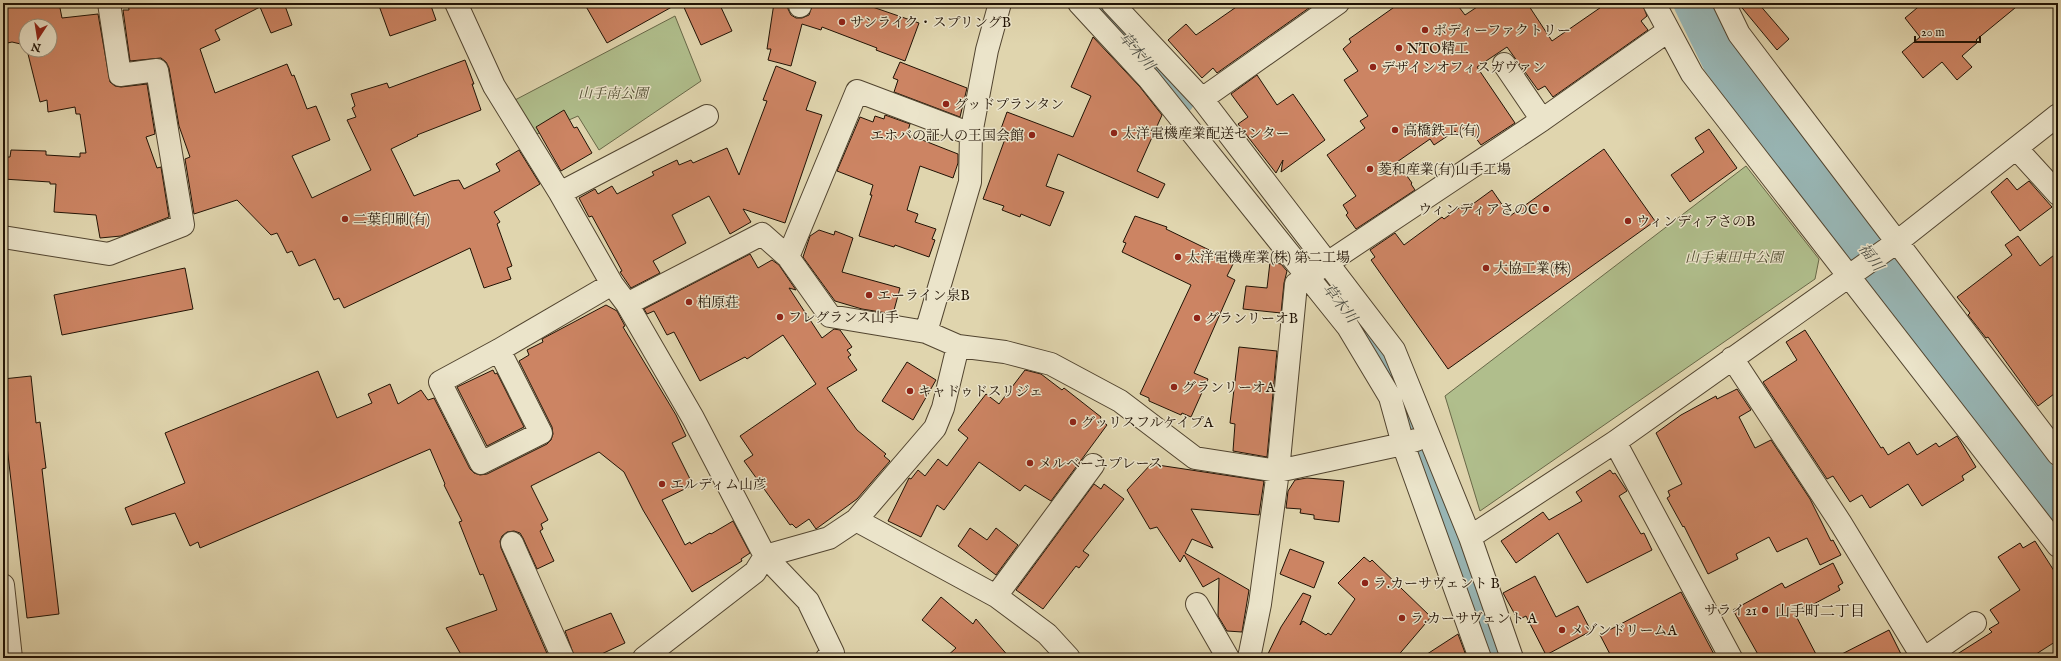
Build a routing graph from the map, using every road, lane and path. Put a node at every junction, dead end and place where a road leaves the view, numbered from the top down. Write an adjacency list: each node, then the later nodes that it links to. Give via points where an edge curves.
1 (109, 3): 19 (street, via 120,76 157,70 183,225 109,254)
2 (456, 3): 17 (street, via 494,86)
3 (1000, 3): 15 (street, via 987,50)
4 (1079, 3): 22 (street)
5 (1112, 3): 11 (street)
6 (1338, 3): 11 (street)
7 (1654, 3): 9 (street)
8 (1724, 3): 20 (street, via 1739,34)
9 (1668, 31): 14 (street); 23 (street, via 1692,74)
10 (1504, 64): 14 (street)
11 (1202, 99): 22 (street)
12 (2058, 115): 16 (street)
13 (707, 116): 17 (street)
14 (1542, 120): 22 (street)
15 (971, 134): 21 (street, via 857,91); 26 (street, via 970,182)
16 (2016, 148): 18 (street); 20 (street)
17 (560, 193): 24 (street)
18 (2058, 194)
19 (3, 237)
20 (1893, 245): 23 (street); 30 (street)
21 (788, 257): 25 (street, via 762,234); 26 (street, via 830,316)
22 (1317, 270): 31 (street); 34 (street, via 1296,284)
23 (1853, 273): 29 (street); 38 (street)
24 (612, 284): 25 (street); 28 (street)
25 (627, 304): 39 (street, via 693,418)
26 (926, 332): 27 (street)
27 (958, 346): 34 (street, via 1005,352 1051,364 1120,401 1195,458); 35 (street, via 943,408 935,428)
28 (499, 350): 28 (street, via 440,382 481,462 541,433)
29 (1732, 358): 32 (street); 54 (street, via 1840,522)
30 (2054, 439)
31 (1416, 440): 34 (street); 36 (street); 51 (street)
32 (1615, 442): 36 (street); 53 (street)
33 (1093, 465): 41 (street)
34 (1278, 471): 45 (street)
35 (856, 520): 39 (street, via 829,538); 41 (street)
36 (1470, 537): 52 (street)
37 (512, 543): 47 (street)
38 (2058, 546)
39 (765, 556): 44 (street, via 808,601); 48 (street, via 755,572)
40 (3, 585): 46 (street)
41 (996, 596): 49 (street, via 1047,634)
42 (1197, 604): 50 (street)
43 (1975, 622): 54 (street)
44 (832, 656)
45 (1251, 657)
46 (12, 658)
47 (563, 658)
48 (644, 658)
49 (1069, 658)
50 (1228, 658)
51 (1480, 658)
52 (1512, 658)
53 (1731, 658)
54 (1924, 658)

